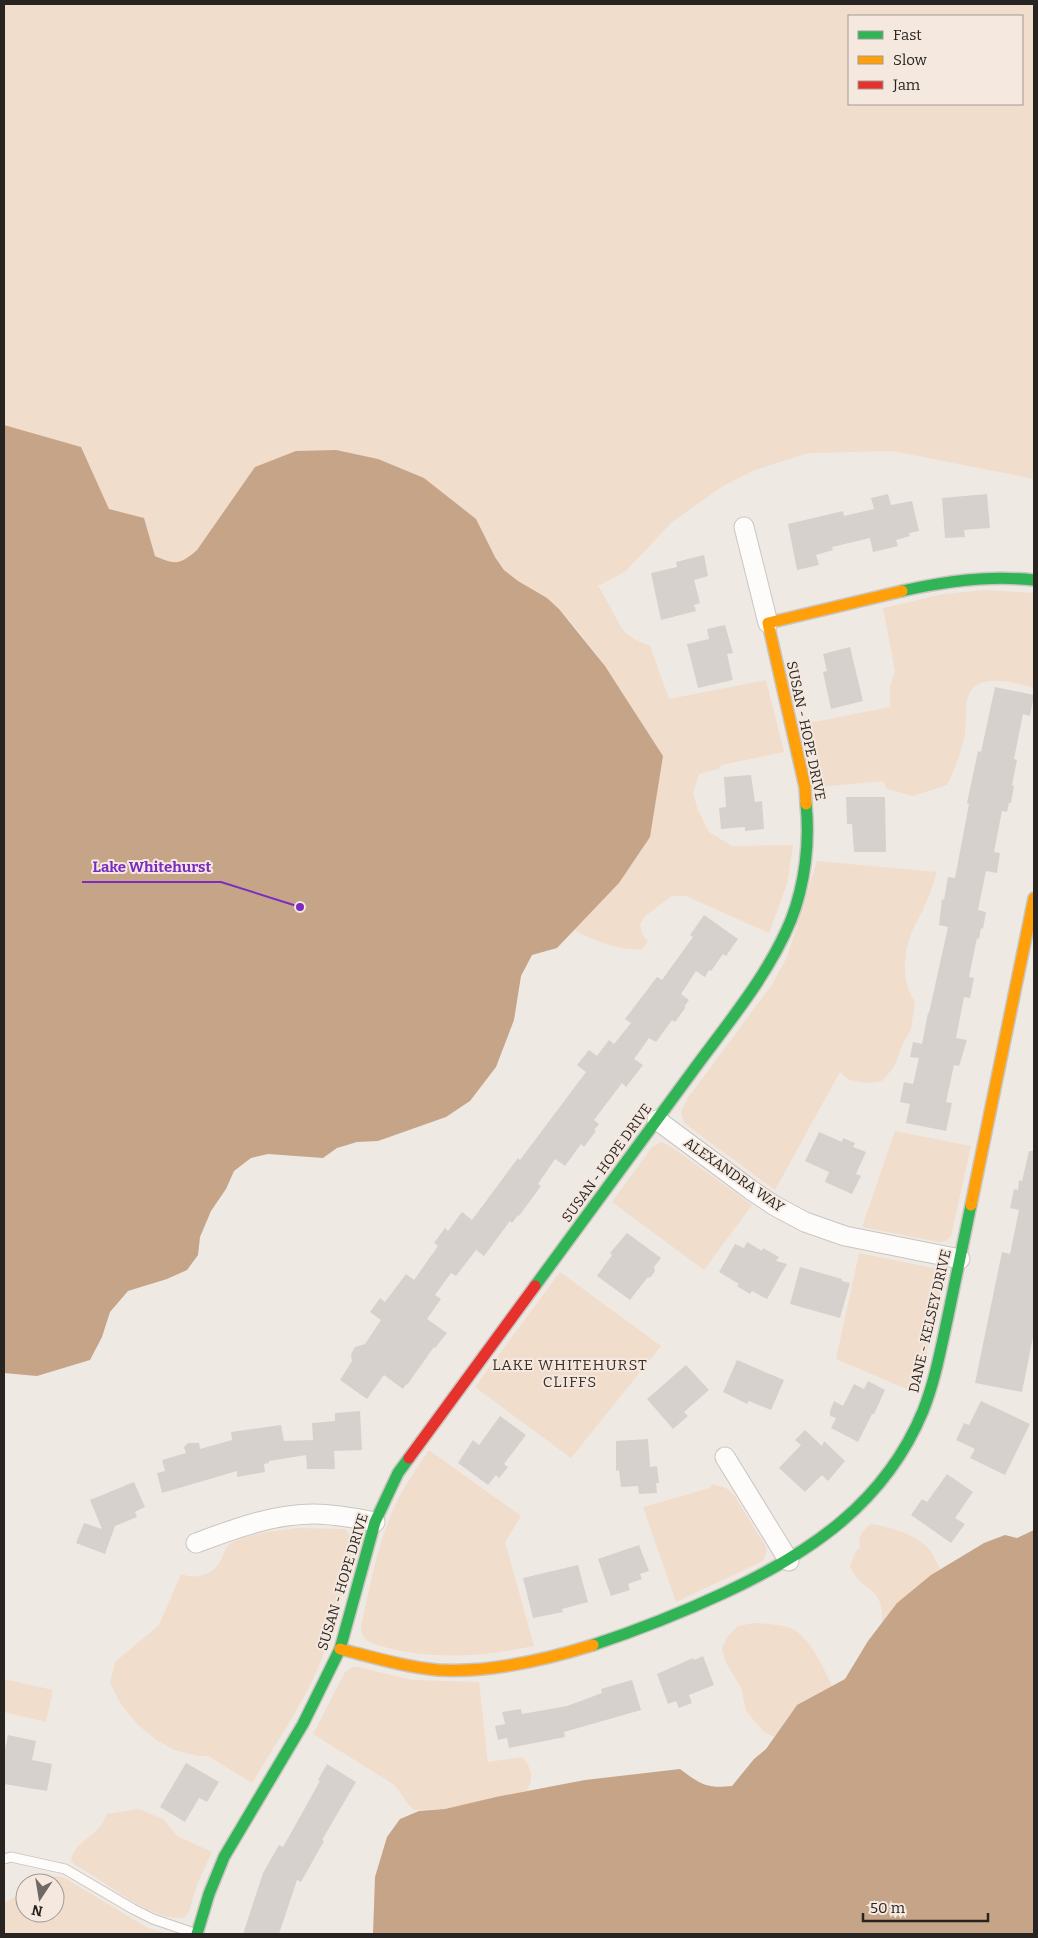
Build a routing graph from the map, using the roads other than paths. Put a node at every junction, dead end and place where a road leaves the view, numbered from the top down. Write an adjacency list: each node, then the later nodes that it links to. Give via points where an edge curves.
1 (744, 527): 3 (street)
2 (1034, 580): 3 (street, via 985,577 942,581)
3 (768, 623): 5 (street, SUSAN - HOPE DRIVE, via 805,787 808,822 800,892 784,936 769,963)
4 (1034, 898): 6 (street, DANE - KELSEY DRIVE)
5 (657, 1120): 6 (street, ALEXANDRA WAY, via 751,1190 805,1222 845,1236); 8 (street, SUSAN - HOPE DRIVE, via 407,1459)
6 (960, 1259): 10 (street, DANE - KELSEY DRIVE, via 934,1378 924,1411 909,1440 878,1486 859,1507 826,1536)
7 (725, 1457): 10 (street)
8 (375, 1522): 9 (street, via 330,1515 283,1516); 11 (street, SUSAN - HOPE DRIVE)
9 (196, 1544)
10 (789, 1561): 11 (street, DANE - KELSEY DRIVE, via 676,1616 598,1643 536,1659 489,1668 451,1670 413,1666)
11 (340, 1649): 13 (street, SUSAN - HOPE DRIVE, via 303,1724 224,1857)
12 (4, 1859): 13 (lane, via 11,1857 65,1869 132,1909)
13 (197, 1934)

